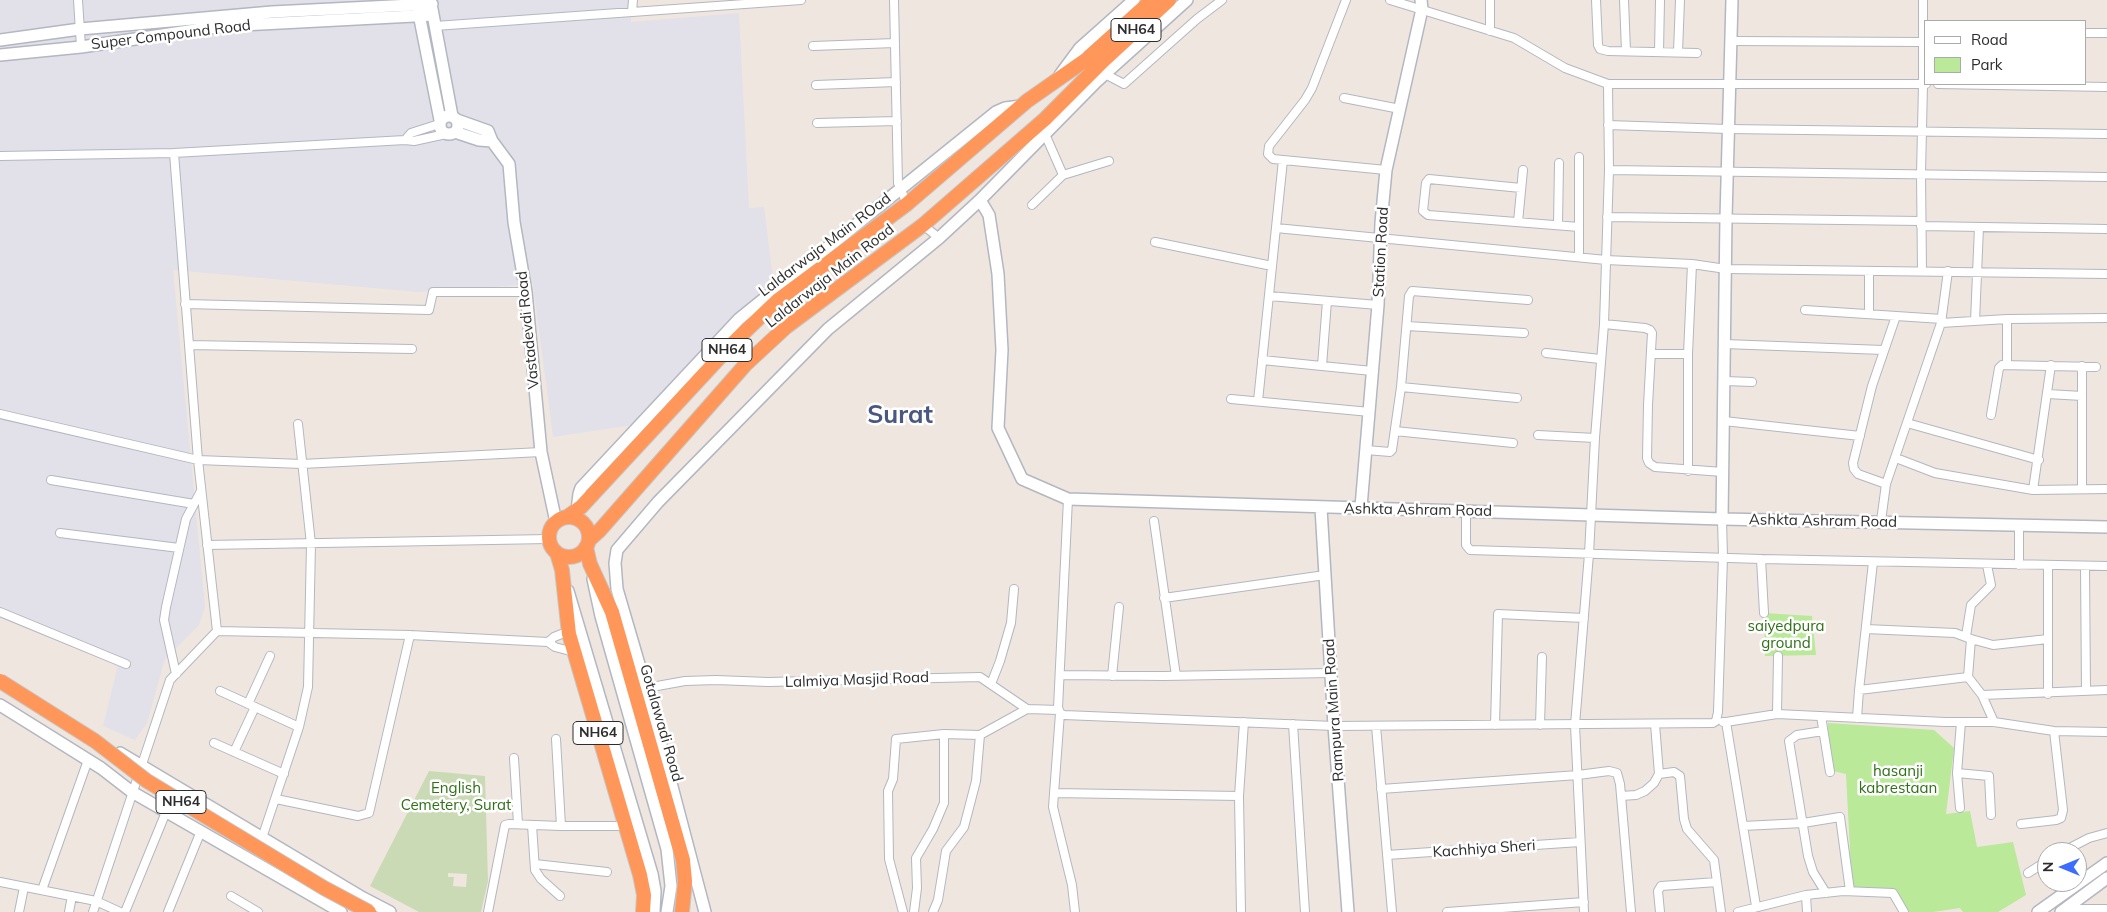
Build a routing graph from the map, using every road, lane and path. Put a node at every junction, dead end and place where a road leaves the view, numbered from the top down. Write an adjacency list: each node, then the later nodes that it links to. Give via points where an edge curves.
1 (78, 0): 23 (street)
2 (633, 0): 22 (street)
3 (801, 0): 22 (street)
4 (894, 0): 30 (street)
5 (1134, 0): 39 (street, via 1080,48)
6 (1152, 0): 39 (highway, NH64, via 1087,58)
7 (1169, 0): 38 (highway, NH64)
8 (1188, 0): 38 (street)
9 (1222, 0): 38 (street, via 1124,84)
10 (1346, 0): 63 (street, via 1312,88 1268,150 1270,157)
11 (1390, 0): 19 (street)
12 (1490, 0): 24 (street)
13 (1596, 0): 33 (street, via 1600,49)
14 (1624, 0): 33 (street)
15 (1660, 0): 34 (street)
16 (1680, 0): 35 (street)
17 (1732, 0): 29 (street)
18 (1923, 0): 27 (street)
19 (1422, 5): 24 (street); 50 (street, Station Road)
20 (418, 7): 21 (street, Super Compound Road); 23 (street, Super Compound Road, via 272,12); 32 (street, Super Compound Road, via 223,26); 52 (street)
21 (433, 11): 22 (street); 52 (street)
22 (632, 12)
23 (80, 29): 28 (street, Super Compound Road); 32 (street)
24 (1490, 31): 42 (street, via 1514,38 1565,68)
25 (2087, 33): 26 (street)
26 (2107, 33)
27 (1924, 38): 29 (street)
28 (0, 40)
29 (1731, 41): 41 (street)
30 (895, 43): 31 (street); 40 (street)
31 (813, 46)
32 (81, 47): 37 (street, Super Compound Road)
33 (1626, 51): 34 (street)
34 (1659, 52): 35 (street)
35 (1678, 52): 36 (street)
36 (1697, 53)
37 (0, 55)
38 (1105, 67): 55 (highway, NH64)
39 (1056, 80): 49 (highway, Laldarwaja Main ROad / NH64)
40 (896, 82): 44 (street); 51 (street)
41 (1730, 83): 42 (street); 43 (street); 56 (street)
42 (1608, 84): 54 (street)
43 (1924, 84)
44 (816, 85)
45 (1925, 85): 57 (street)
46 (2022, 85): 47 (street)
47 (2107, 86)
48 (1344, 98): 50 (street)
49 (1021, 106): 74 (street, via 996,112); 76 (highway, Laldarwaja Main ROad / NH64)
50 (1400, 109): 66 (street, Station Road)
51 (897, 122): 53 (street); 74 (street, via 898,183)
52 (448, 124): 59 (street, via 414,141); 59 (street, via 411,132); 101 (street, Vastadevdi Road, via 488,131 508,164)
53 (817, 124)
54 (1608, 125): 56 (street); 68 (street)
55 (1048, 126): 71 (street); 75 (street); 82 (highway, Laldarwaja Main Road / NH64)
56 (1728, 129): 57 (street); 69 (street)
57 (1922, 131): 58 (street); 70 (street)
58 (2107, 134)
59 (405, 140): 60 (street)
60 (174, 153): 61 (street); 105 (street)
61 (0, 156)
62 (1579, 157): 84 (street)
63 (1283, 160): 66 (street); 86 (street)
64 (1109, 161): 71 (street)
65 (1559, 163): 83 (street)
66 (1386, 170): 89 (street, Station Road)
67 (1523, 170): 73 (street)
68 (1609, 170): 69 (street); 78 (street)
69 (1727, 171): 70 (street); 79 (street)
70 (1921, 174): 72 (street); 81 (street)
71 (1063, 176): 77 (street)
72 (2107, 177)
73 (1521, 188): 80 (street); 80 (street, via 1429,179 1423,209 1428,215)
74 (901, 189): 76 (street); 171 (street, via 726,330 581,488)
75 (980, 200): 88 (street); 165 (street, Ashkta Ashram Road, via 989,214 998,274 1002,350 998,428 1022,480)
76 (907, 204): 171 (highway, Laldarwaja Main ROad / NH64, via 778,300)
77 (1032, 205)
78 (1607, 217): 79 (street); 92 (street)
79 (1726, 218): 81 (street); 95 (street)
80 (1518, 222): 83 (street)
81 (1921, 224): 85 (street); 97 (street)
82 (923, 225): 88 (street); 180 (highway, Laldarwaja Main Road / NH64, via 786,327 746,364)
83 (1558, 225): 84 (street)
84 (1579, 227): 91 (street)
85 (1979, 227): 87 (street); 99 (street)
86 (1276, 228): 89 (street); 94 (street)
87 (2107, 229)
88 (939, 238): 224 (street, via 828,329 658,502 617,550 614,563 617,589)
89 (1382, 238): 91 (street); 106 (street, Station Road)
90 (1155, 242): 94 (street)
91 (1579, 257): 92 (street)
92 (1606, 260): 93 (street); 114 (street)
93 (1692, 264): 95 (street); 123 (street)
94 (1272, 266): 102 (street)
95 (1726, 269): 96 (street); 117 (street)
96 (1869, 271): 97 (street); 108 (street)
97 (1922, 271): 98 (street)
98 (1948, 271): 99 (street); 112 (street)
99 (1978, 272): 100 (street); 113 (street)
100 (2107, 274)
101 (526, 292): 105 (street, via 433,292 429,310); 152 (street, Vastadevdi Road)
102 (1269, 296): 104 (street); 125 (street)
103 (1528, 300): 115 (street, via 1414,290 1409,296)
104 (1327, 301): 106 (street); 128 (street)
105 (186, 304): 118 (street)
106 (1378, 305): 131 (street, Station Road)
107 (1805, 310): 108 (street)
108 (1869, 313): 109 (street)
109 (1896, 316): 112 (street); 120 (street)
110 (2107, 318): 111 (street)
111 (2007, 320): 113 (street); 126 (street)
112 (1941, 321): 113 (street); 144 (street)
113 (1974, 321)
114 (1604, 324): 122 (street, via 1650,330); 124 (street)
115 (1407, 326): 116 (street); 134 (street)
116 (1524, 333)
117 (1725, 344): 120 (street); 132 (street)
118 (189, 345): 119 (street); 154 (street)
119 (412, 349)
120 (1883, 350): 148 (street)
121 (1546, 353): 124 (street)
122 (1652, 354): 123 (street); 157 (street, via 1647,458 1655,467)
123 (1688, 354): 157 (street)
124 (1600, 359): 149 (street)
125 (1262, 360): 128 (street); 139 (street)
126 (2007, 364): 127 (street); 142 (street, via 1999,368)
127 (2052, 365): 129 (street); 135 (street)
128 (1322, 366): 131 (street)
129 (2082, 366): 130 (street); 136 (street)
130 (2096, 366)
131 (1372, 371): 140 (street, Station Road)
132 (1725, 381): 133 (street); 143 (street)
133 (1752, 382)
134 (1401, 387): 137 (street); 146 (street)
135 (2048, 394): 136 (street); 155 (street)
136 (2082, 396): 161 (street)
137 (1517, 398)
138 (1231, 399): 139 (street)
139 (1258, 401): 140 (street)
140 (1370, 412): 151 (street, Station Road)
141 (0, 414): 154 (street)
142 (1991, 415)
143 (1724, 421): 148 (street); 158 (street)
144 (1907, 423): 153 (street); 155 (street)
145 (298, 424): 156 (street)
146 (1395, 431): 150 (street); 151 (street, via 1392,452)
147 (1538, 435): 149 (street)
148 (1860, 436): 160 (street, via 1854,470)
149 (1595, 438): 170 (street)
150 (1513, 443)
151 (1366, 450): 167 (street, Station Road)
152 (541, 452): 156 (street); 171 (street, Vastadevdi Road)
153 (1896, 458): 160 (street); 163 (street, via 1935,473)
154 (198, 460): 156 (street); 164 (street)
155 (2039, 460): 163 (street)
156 (302, 464): 179 (street)
157 (1688, 471): 158 (street)
158 (1723, 472): 172 (street)
159 (51, 480): 166 (street)
160 (1886, 484): 174 (street)
161 (2082, 489): 162 (street); 163 (street)
162 (2107, 489)
163 (2033, 490)
164 (201, 492): 166 (street); 181 (street)
165 (1068, 499): 168 (street, Ashkta Ashram Road); 217 (street)
166 (194, 504): 182 (street, via 186,519)
167 (1362, 507): 168 (street, Ashkta Ashram Road); 169 (street, Ashkta Ashram Road)
168 (1321, 508): 195 (street, Rampura Main Road)
169 (1466, 510): 170 (street, Ashkta Ashram Road); 184 (street, via 1466,545 1470,550)
170 (1591, 516): 172 (street, Ashkta Ashram Road); 184 (street)
171 (567, 517): 178 (highway, NH64, via 552,527); 180 (highway, NH64, via 583,524 589,534)
172 (1722, 519): 174 (street, Ashkta Ashram Road); 185 (street)
173 (1154, 521): 197 (street)
174 (1881, 521): 175 (street, Ashkta Ashram Road)
175 (2019, 526): 176 (street, Ashkta Ashram Road); 190 (street)
176 (2107, 527)
177 (60, 533): 182 (street)
178 (549, 539): 179 (street); 183 (highway, NH64)
179 (311, 544): 181 (street); 205 (street)
180 (588, 544): 183 (highway, NH64, via 576,556); 188 (highway, Gotalawadi Road / NH64)
181 (207, 545): 203 (street)
182 (180, 548): 216 (street, via 164,620)
183 (556, 553): 194 (highway, NH64)
184 (1589, 554): 185 (street); 201 (street)
185 (1723, 557): 186 (street); 239 (street)
186 (1761, 559): 187 (street); 200 (street)
187 (1873, 562): 189 (street); 202 (street)
188 (590, 564): 328 (street, via 601,616 667,849 671,886); 329 (highway, Gotalawadi Road / NH64, via 612,612 683,860)
189 (1987, 565): 190 (street); 207 (street, via 1991,585 1971,605)
190 (2019, 565): 191 (street)
191 (2048, 565): 192 (street); 208 (street)
192 (2085, 566): 193 (street); 229 (street)
193 (2107, 566)
194 (562, 570): 204 (highway, NH64); 327 (street, via 652,874)
195 (1325, 575): 197 (street); 215 (street, Rampura Main Road)
196 (1014, 589): 223 (street, via 1011,623)
197 (1164, 598): 219 (street)
198 (1119, 607): 218 (street)
199 (0, 612): 214 (street)
200 (1764, 612)
201 (1584, 618): 246 (street, via 1498,614); 248 (street)
202 (1866, 629): 207 (street, via 1946,632); 225 (street)
203 (217, 631): 205 (street); 216 (street)
204 (569, 631): 209 (street); 210 (highway, NH64)
205 (310, 633): 206 (street); 251 (street, via 308,687)
206 (410, 635): 209 (street); 273 (street, via 369,813 358,816)
207 (1968, 638): 208 (street, via 1993,644); 221 (street)
208 (2048, 639): 230 (street)
209 (548, 642): 210 (street)
210 (574, 652): 282 (highway, NH64)
211 (270, 656): 233 (street)
212 (1778, 656): 236 (street)
213 (1542, 657): 247 (street)
214 (126, 664)
215 (1331, 673): 219 (street); 249 (street, Rampura Main Road)
216 (176, 674): 262 (street, via 170,680)
217 (1061, 675): 218 (street); 235 (street)
218 (1112, 676): 219 (street)
219 (1176, 676)
220 (0, 677): 262 (street)
221 (1968, 678): 225 (street); 231 (street)
222 (0, 681): 323 (highway, NH64, bridge, via 95,741 147,781)
223 (991, 684): 224 (street, Lalmiya Masjid Road, via 980,677 796,682 716,680 684,681); 234 (street, Lalmiya Masjid Road)
224 (646, 688): 330 (street)
225 (1859, 690): 238 (street)
226 (2107, 690): 229 (street)
227 (0, 691): 321 (highway, NH64, via 91,748 143,787)
228 (220, 691): 233 (street)
229 (2086, 691): 230 (street)
230 (2048, 694): 231 (street)
231 (1982, 695): 243 (street)
232 (0, 705): 261 (street)
233 (251, 705): 251 (street); 259 (street)
234 (1027, 709): 235 (street); 256 (street)
235 (1059, 712): 240 (street, via 1064,715); 270 (street)
236 (1777, 714): 237 (street); 241 (street)
237 (1821, 716): 238 (street); 252 (street)
238 (1858, 718): 242 (street)
239 (1716, 721): 241 (street); 245 (street, via 1708,724)
240 (1244, 722): 244 (street); 271 (street)
241 (1726, 722): 283 (street)
242 (1961, 722): 243 (street); 264 (street)
243 (1994, 722): 253 (street)
244 (1293, 724): 249 (street); 335 (street)
245 (1655, 724): 248 (street); 266 (street)
246 (1495, 725): 247 (street); 250 (street)
247 (1540, 725): 248 (street)
248 (1575, 725): 267 (street)
249 (1334, 726): 250 (street); 336 (street, Rampura Main Road)
250 (1376, 726): 268 (street)
251 (299, 727): 265 (street)
252 (1823, 731): 263 (street); 277 (street, via 1797,735 1789,741)
253 (2054, 731): 254 (street); 279 (street, via 2063,810 2061,818)
254 (2107, 732)
255 (944, 734): 256 (street); 312 (street, via 896,739 893,779 888,791 890,859); 331 (street, via 944,803 916,858)
256 (980, 736): 332 (street, via 976,780 964,827 946,851)
257 (556, 740): 281 (street)
258 (214, 743): 259 (street)
259 (234, 752): 265 (street)
260 (514, 758): 278 (street)
261 (88, 760): 269 (street); 299 (street)
262 (141, 766): 269 (street); 286 (street)
263 (1830, 772)
264 (1957, 773): 274 (street); 276 (street, via 1989,776)
265 (284, 774): 273 (street)
266 (1659, 774): 272 (street, via 1645,791); 297 (street, via 1674,772 1680,776 1687,829 1714,860)
267 (1578, 775): 268 (street); 272 (street, via 1609,771 1617,774); 287 (street)
268 (1381, 789): 289 (street)
269 (132, 792): 275 (street); 307 (street)
270 (1054, 793): 271 (street); 333 (street, via 1053,806 1072,885)
271 (1239, 796): 334 (street)
272 (1621, 796): 340 (street)
273 (276, 799): 286 (street)
274 (1960, 808)
275 (166, 812): 284 (street); 317 (street)
276 (1991, 815)
277 (1803, 823): 283 (street); 300 (street, via 1840,817); 301 (street, via 1813,872)
278 (518, 824): 280 (street); 325 (street, via 508,824 503,829)
279 (2021, 824)
280 (532, 825): 281 (street); 291 (street)
281 (561, 826): 282 (street)
282 (625, 826): 326 (highway, NH64, via 640,875)
283 (1743, 826): 309 (street)
284 (200, 831): 318 (street); 320 (street)
285 (2107, 833): 288 (street)
286 (262, 838): 306 (street)
287 (1580, 842): 289 (street, Kachhiya Sheri); 308 (street)
288 (2081, 842)
289 (1387, 855): 337 (street)
290 (2107, 863): 346 (street)
291 (534, 864): 293 (street); 305 (street, via 537,875)
292 (2037, 867): 294 (street)
293 (607, 872)
294 (2028, 873)
295 (2107, 878): 311 (street)
296 (0, 882): 298 (street)
297 (1717, 882): 341 (street, via 1661,886 1658,890); 342 (street)
298 (24, 887): 299 (street); 313 (street)
299 (42, 890): 303 (street)
300 (1850, 891): 301 (street); 345 (street, via 1893,893)
301 (1826, 893): 302 (street)
302 (1806, 895): 309 (street); 344 (street)
303 (72, 896): 307 (street); 314 (street)
304 (230, 896): 319 (street)
305 (560, 896)
306 (363, 898): 322 (street); 324 (street)
307 (96, 901): 315 (street); 316 (street)
308 (1584, 902): 338 (street); 339 (street)
309 (1756, 906): 343 (street)
310 (2107, 909): 311 (street)
311 (2064, 910)
312 (902, 911)
313 (19, 912)
314 (69, 912)
315 (93, 912)
316 (120, 912)
317 (125, 912)
318 (168, 912)
319 (258, 912)
320 (341, 912)
321 (351, 912)
322 (356, 912)
323 (369, 912)
324 (390, 912)
325 (488, 912)
326 (643, 912)
327 (654, 912)
328 (667, 912)
329 (682, 912)
330 (705, 912)
331 (914, 912)
332 (934, 912)
333 (1075, 912)
334 (1241, 912)
335 (1305, 912)
336 (1348, 912)
337 (1392, 912)
338 (1447, 912)
339 (1584, 912)
340 (1631, 912)
341 (1660, 912)
342 (1721, 912)
343 (1738, 912)
344 (1807, 912)
345 (1904, 912)
346 (2038, 912)

